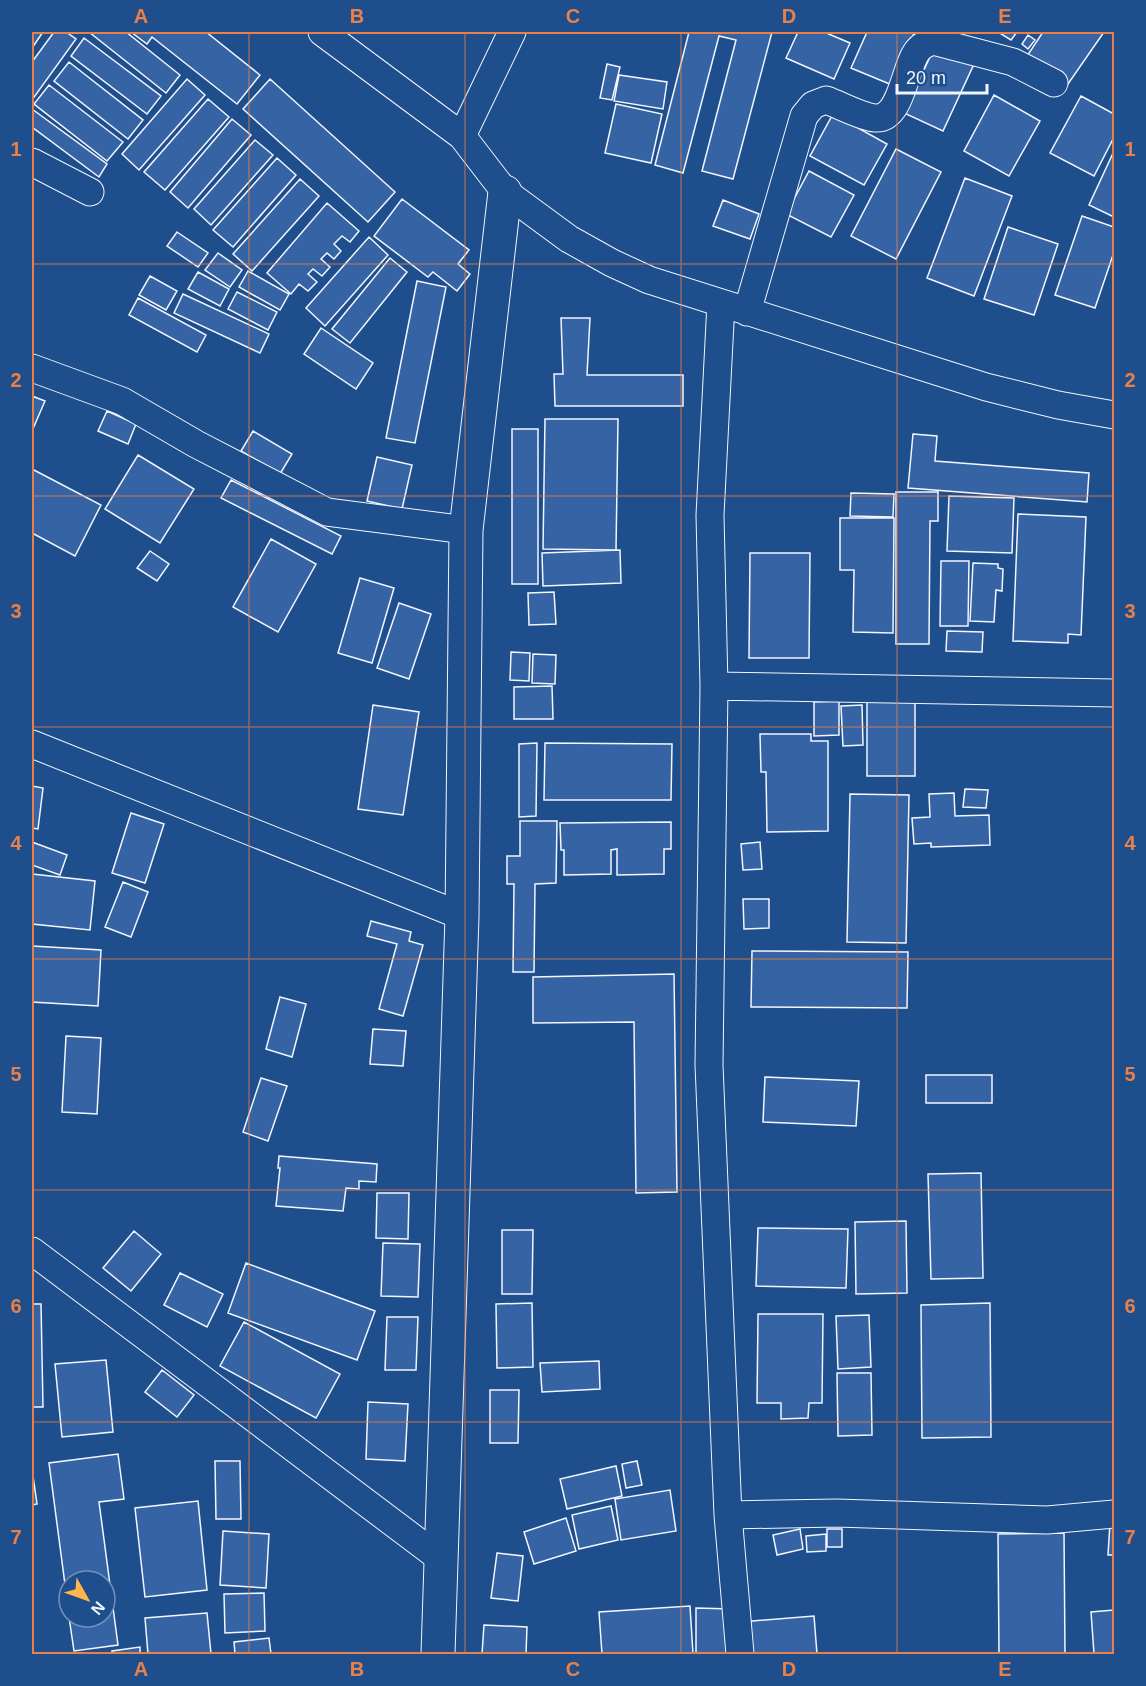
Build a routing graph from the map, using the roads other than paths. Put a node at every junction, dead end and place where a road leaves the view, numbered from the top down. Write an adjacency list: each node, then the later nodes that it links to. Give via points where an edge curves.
1 (322, 32): 4 (street)
2 (512, 32): 4 (street)
3 (1054, 82): 9 (street, via 1013,62 933,40 916,52 894,108 886,117 874,118 826,100 813,105 804,116)
4 (462, 136): 7 (street)
5 (32, 162): 6 (street)
6 (90, 192)
7 (505, 192): 8 (street, via 612,263 649,280); 12 (main road)
8 (721, 303): 9 (street); 13 (street, via 710,514)
9 (747, 312): 11 (street, via 986,387)
10 (32, 368): 12 (street, via 122,401 327,512)
11 (1114, 415)
12 (466, 530): 16 (main road)
13 (714, 686): 14 (street); 19 (street, via 709,1065)
14 (1114, 693)
15 (32, 744): 16 (street)
16 (462, 916): 20 (main road)
17 (34, 1258): 20 (street)
18 (1114, 1514): 19 (street, via 1047,1520 837,1513)
19 (728, 1515): 22 (street)
20 (441, 1559): 21 (main road)
21 (438, 1654)
22 (740, 1654)

